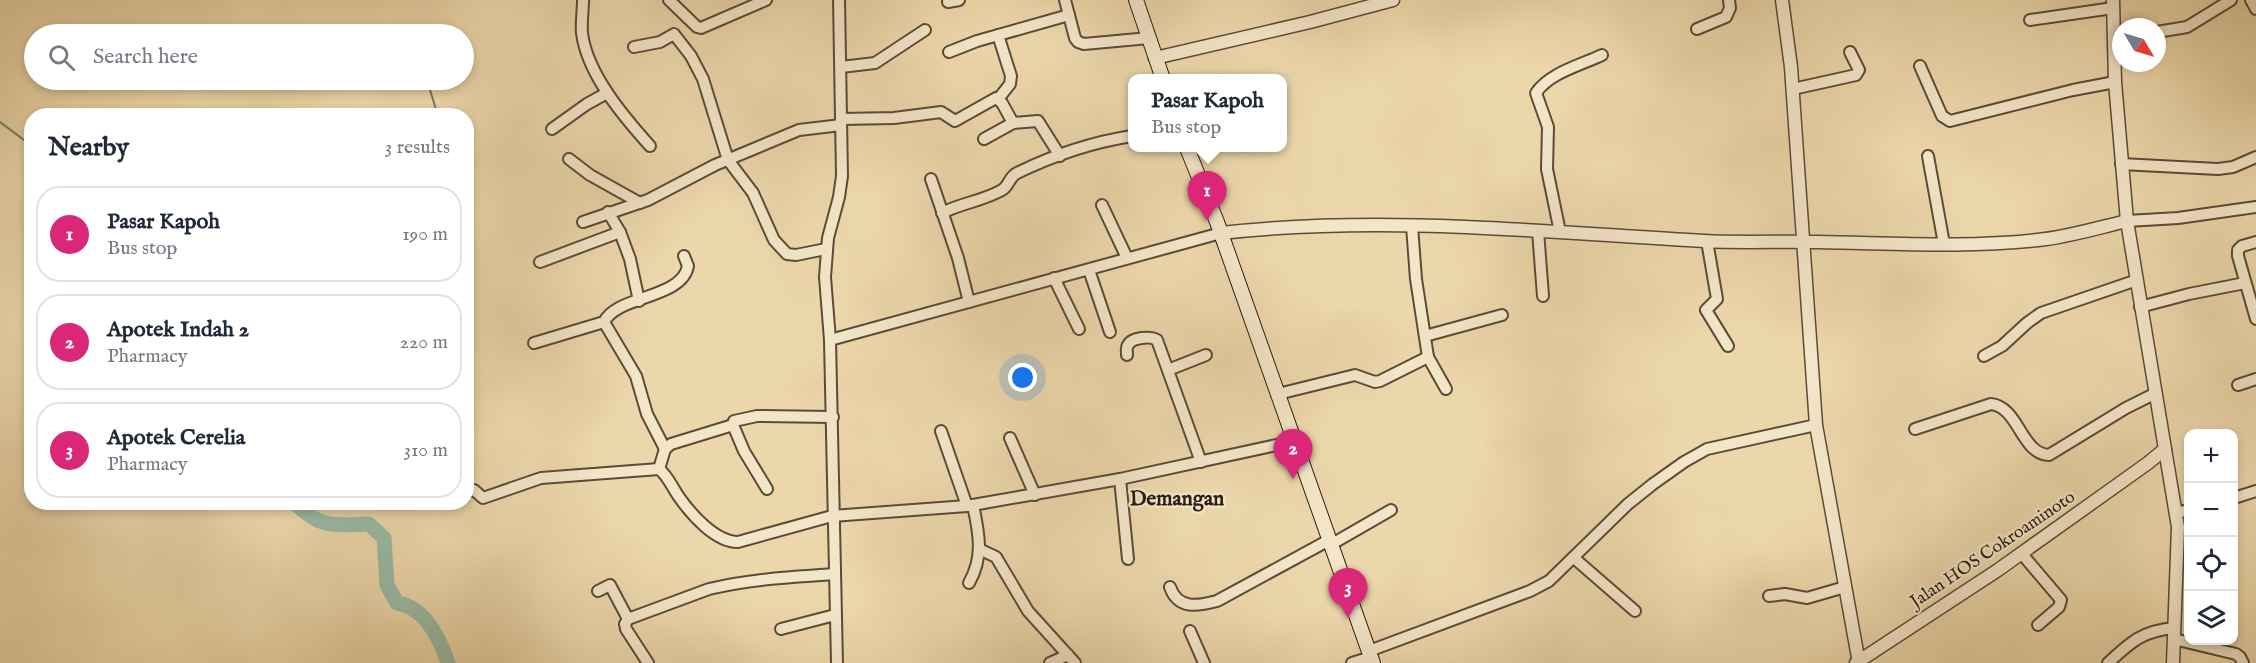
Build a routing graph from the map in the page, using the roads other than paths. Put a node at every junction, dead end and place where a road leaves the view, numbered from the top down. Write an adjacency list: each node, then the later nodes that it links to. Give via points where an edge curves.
1 (583, 0): 35 (street, via 582,34)
2 (669, 0): 16 (street)
3 (766, 0): 16 (street, via 701,28)
4 (839, 0): 30 (street)
5 (1065, 0): 15 (street)
6 (1136, 0): 23 (main road)
7 (1393, 0): 13 (street)
8 (1730, 0): 18 (street, via 1726,16)
9 (1782, 0): 34 (street)
10 (2231, 0): 20 (street, via 2187,27)
11 (2251, 0): 14 (street)
12 (2113, 4): 17 (street)
13 (1353, 5): 28 (street, via 1300,24)
14 (2256, 9)
15 (1069, 15): 22 (street); 23 (street, via 1075,38 1084,44)
16 (689, 20): 21 (street)
17 (2030, 20)
18 (1697, 29)
19 (925, 30): 30 (street, via 875,63)
20 (2166, 30)
21 (674, 34): 24 (street, via 660,42); 48 (street, via 703,79)
22 (998, 35): 25 (street); 36 (street, via 1011,75 1010,84)
23 (1149, 38): 28 (main road)
24 (634, 47)
25 (949, 52)
26 (1850, 52): 34 (street, via 1859,70 1856,75)
27 (1602, 55): 61 (street, via 1552,78 1536,93 1546,115 1547,169)
28 (1155, 57): 32 (main road)
29 (1920, 66): 33 (street, via 1942,116 1950,121)
30 (841, 67): 37 (street)
31 (2116, 72): 33 (street)
32 (1161, 74)
33 (2115, 82): 49 (street)
34 (1793, 89): 64 (street)
35 (607, 93): 39 (street); 42 (street)
36 (999, 98): 37 (street, via 955,121 941,112); 38 (street)
37 (841, 122): 48 (street, via 800,130); 67 (street, via 841,187)
38 (1013, 123): 41 (street); 44 (street, via 1038,121)
39 (552, 129)
40 (1128, 137): 44 (street)
41 (984, 139)
42 (650, 146)
43 (1189, 152): 62 (main road)
44 (1060, 156): 55 (street, via 1014,174 1004,189)
45 (1928, 156): 66 (street)
46 (2256, 157): 49 (street, via 2218,169)
47 (568, 159): 51 (street)
48 (728, 160): 51 (street); 67 (street, via 753,193 779,247 796,255)
49 (2121, 164): 56 (street)
50 (931, 179): 55 (street)
51 (640, 203): 54 (street)
52 (1102, 205): 69 (street)
53 (2256, 207): 56 (street, via 2178,218)
54 (608, 212): 57 (street); 60 (street)
55 (942, 213): 77 (street)
56 (2127, 220): 66 (street, via 2039,240); 73 (street)
57 (583, 222)
58 (1412, 226): 59 (street); 62 (street, via 1263,228); 84 (street)
59 (1538, 231): 61 (street); 75 (street)
60 (620, 232): 70 (street); 76 (street)
61 (1560, 232): 63 (street)
62 (1221, 233): 69 (street); 97 (main road)
63 (1707, 241): 64 (street); 87 (street, via 1717,299 1706,310)
64 (1805, 241): 66 (street); 100 (street)
65 (2256, 242): 74 (street, via 2238,250)
66 (1944, 244)
67 (826, 249): 85 (street)
68 (684, 256): 76 (street, via 688,266 681,279)
69 (1127, 258): 71 (street)
70 (540, 262)
71 (1089, 270): 72 (street); 83 (street)
72 (1054, 278): 77 (street); 82 (street)
73 (2137, 280): 78 (street); 90 (street, via 2041,313)
74 (2245, 283): 78 (street); 80 (street)
75 (1543, 296)
76 (639, 301): 81 (street, via 609,315)
77 (969, 302): 85 (street)
78 (2140, 307): 96 (street)
79 (1502, 315): 84 (street)
80 (2256, 319)
81 (604, 322): 86 (street); 106 (street, via 636,376 647,414)
82 (1079, 329)
83 (1110, 332)
84 (1425, 336): 91 (street)
85 (830, 340): 98 (street)
86 (534, 343)
87 (1728, 346)
88 (1127, 355): 92 (street, via 1129,343 1155,337)
89 (1206, 355): 92 (street)
90 (1984, 356)
91 (1428, 357): 95 (street); 97 (street, via 1376,382 1355,375)
92 (1168, 370): 107 (street)
93 (2256, 379): 94 (street)
94 (2238, 385)
95 (1446, 389)
96 (2156, 393): 101 (street, via 2049,455 2037,451 2000,405 1991,404); 105 (street)
97 (1278, 394): 104 (main road)
98 (832, 417): 99 (street, via 757,416 737,419); 120 (street)
99 (733, 425): 106 (street); 112 (street)
100 (1816, 425): 124 (street, via 1707,449 1628,504); 129 (street)
101 (1915, 429)
102 (941, 431): 117 (street)
103 (1010, 438): 115 (street)
104 (1295, 441): 107 (street); 121 (main road)
105 (2164, 448): 108 (street, Jalan HOS Cokroaminoto); 109 (street)
106 (665, 449): 110 (street)
107 (1201, 462): 111 (street)
108 (2148, 464): 109 (street); 123 (street, Jalan HOS Cokroaminoto)
109 (2168, 467): 119 (street)
110 (659, 469): 113 (street, via 541,478 483,498); 120 (street, via 690,511 733,542)
111 (1120, 479): 115 (street); 125 (street)
112 (767, 489)
113 (474, 490)
114 (2256, 491): 116 (street)
115 (1035, 495): 117 (street)
116 (2238, 497)
117 (970, 506): 120 (street); 122 (street)
118 (1391, 510): 121 (street)
119 (2183, 512): 138 (street)
120 (832, 516): 126 (street)
121 (1332, 542): 128 (street, via 1217,601 1186,605 1173,595); 139 (main road)
122 (980, 549): 127 (street); 140 (street, via 996,557 1028,611)
123 (2022, 554): 135 (street, via 2061,600 2059,607); 141 (street, Jalan HOS Cokroaminoto)
124 (1574, 558): 132 (street); 139 (street, via 1530,591)
125 (1128, 559)
126 (834, 574): 133 (street); 134 (street, via 716,587)
127 (969, 583)
128 (1170, 587)
129 (1845, 587): 131 (street, via 1807,598); 141 (street)
130 (598, 591): 134 (street, via 610,585)
131 (1769, 596)
132 (1635, 611)
133 (835, 615): 136 (street); 143 (street)
134 (628, 619): 142 (street, via 626,629)
135 (2038, 625)
136 (781, 630)
137 (1190, 631): 145 (street)
138 (2174, 634): 147 (street, via 2153,630); 148 (street); 149 (street, via 2236,654)
139 (1371, 657): 146 (street)
140 (1072, 659): 144 (street)
141 (1858, 662)
142 (648, 663)
143 (837, 663)
144 (1050, 663)
145 (1204, 663)
146 (1352, 663)
147 (2108, 663)
148 (2173, 663)
149 (2243, 663)

